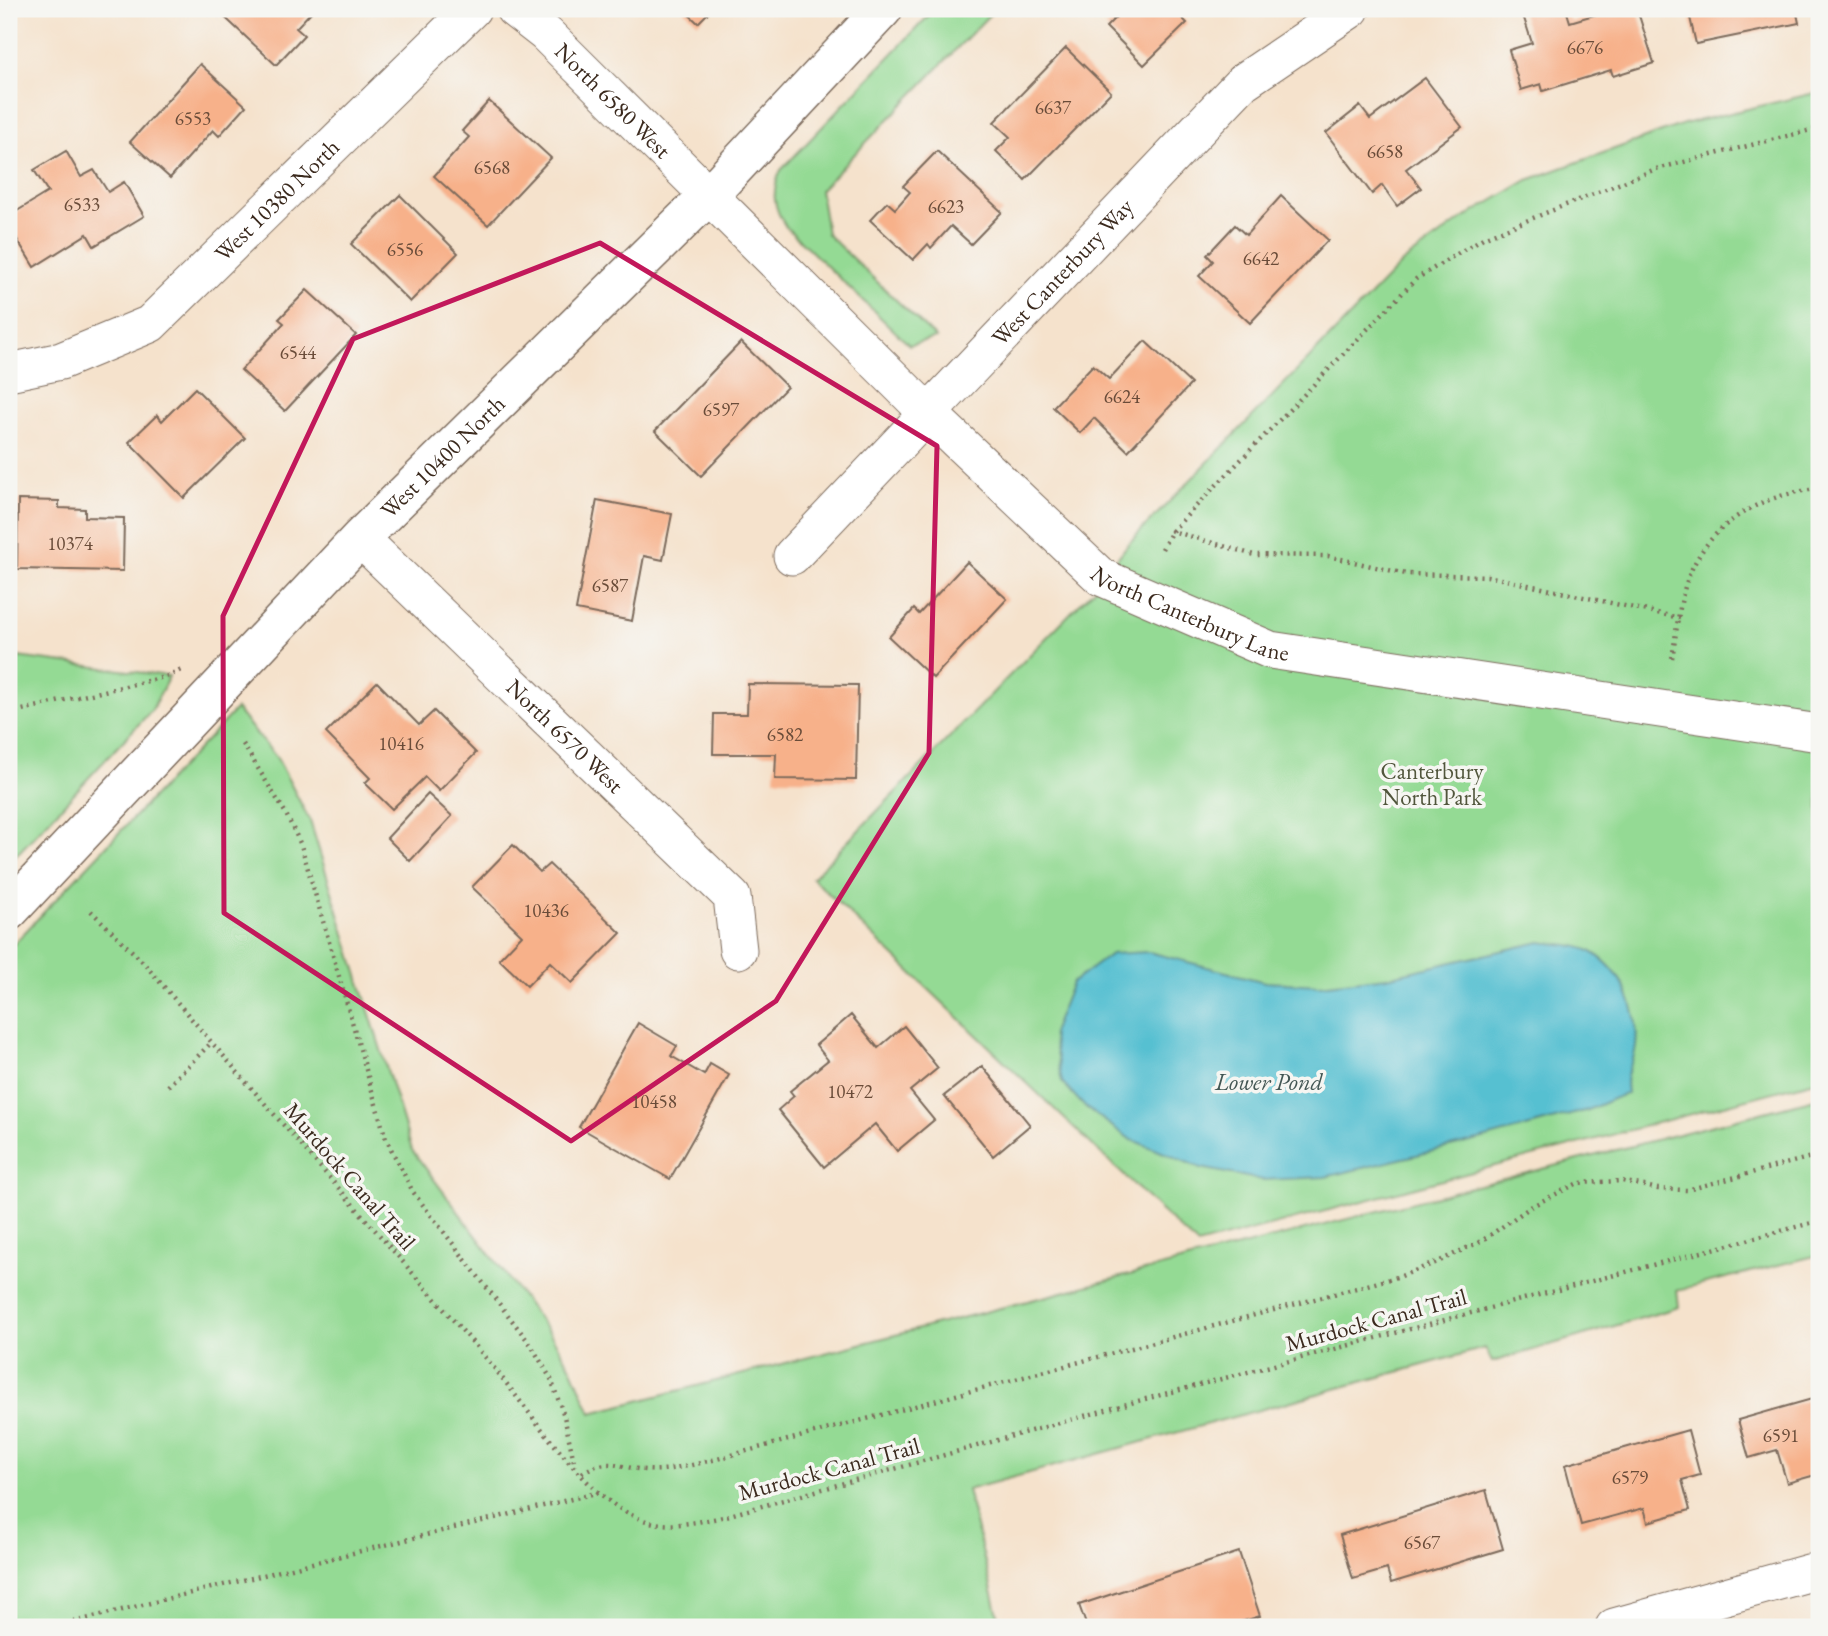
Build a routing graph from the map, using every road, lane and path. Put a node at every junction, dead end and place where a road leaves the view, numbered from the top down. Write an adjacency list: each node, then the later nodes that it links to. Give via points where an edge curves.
1 (472, 9): 7 (street, West 10380 North, via 150,324 61,361)
2 (514, 9): 6 (street, North 6580 West, via 547,34)
3 (883, 9): 6 (street, West 10400 North)
4 (1351, 9): 8 (street, West Canterbury Way, via 1243,82)
5 (1819, 128): 10 (path, via 1656,169 1483,239 1416,279)
6 (709, 195): 8 (street, North Canterbury Lane); 11 (street, West 10400 North)
7 (9, 372)
8 (929, 414): 13 (street, West Canterbury Way); 18 (street, North Canterbury Lane, via 1101,577 1270,650)
9 (1819, 489): 14 (path, via 1795,491 1737,513 1705,545 1689,575)
10 (1172, 531): 12 (path); 14 (path, via 1254,555 1328,555 1406,574 1487,576)
11 (360, 538): 20 (street, West 10400 North); 22 (street, North 6570 West, via 732,897)
12 (1162, 549)
13 (792, 556)
14 (1680, 618): 15 (path)
15 (1672, 658)
16 (183, 669): 17 (path)
17 (9, 713)
18 (1819, 733)
19 (243, 744): 27 (path, via 301,845 398,1168 545,1368 564,1416)
20 (9, 911)
21 (91, 911): 23 (path, Murdock Canal Trail, via 142,961)
22 (738, 950)
23 (211, 1043): 24 (path); 27 (path, Murdock Canal Trail, via 487,1359)
24 (169, 1086)
25 (1819, 1156): 28 (path, via 1687,1190 1622,1181 1578,1182 1483,1240 1401,1276 718,1460 645,1470 597,1464)
26 (1819, 1221): 29 (path, Murdock Canal Trail, via 1138,1401 719,1518 676,1526 652,1524 620,1509)
27 (575, 1467): 28 (path, Murdock Canal Trail)
28 (582, 1474): 29 (path, Murdock Canal Trail)
29 (601, 1492): 31 (path)
30 (1819, 1570): 32 (street)
31 (53, 1627)
32 (1614, 1627)

